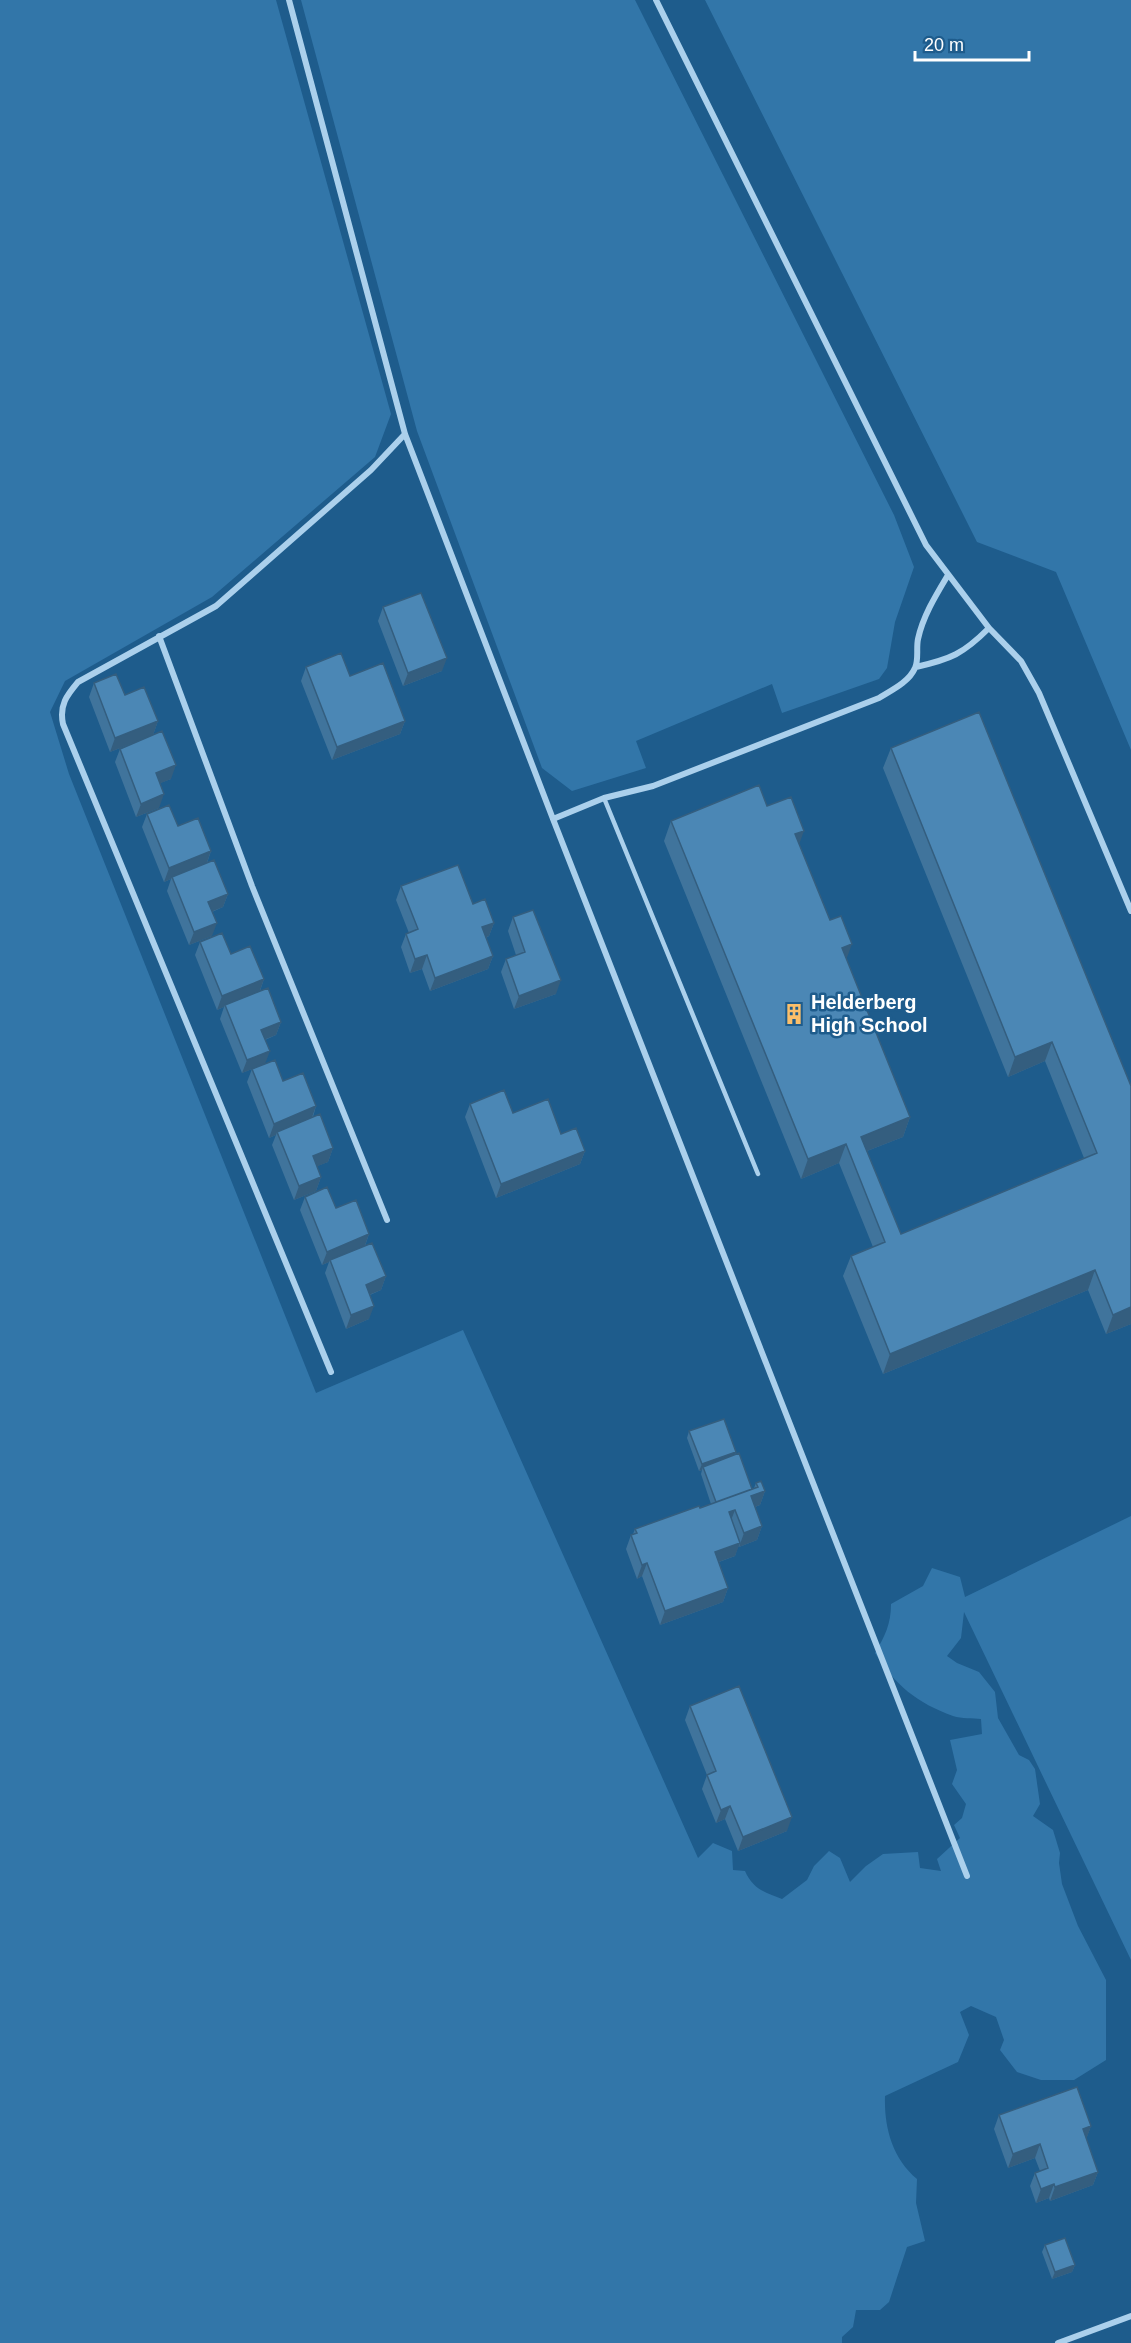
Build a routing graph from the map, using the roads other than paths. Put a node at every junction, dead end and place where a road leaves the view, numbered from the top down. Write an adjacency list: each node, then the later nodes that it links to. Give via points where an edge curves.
1 (289, 0): 3 (street)
2 (656, 0): 4 (street, via 926,545)
3 (405, 434): 6 (street, via 371,470 216,606); 9 (street)
4 (948, 575): 5 (street); 7 (street, via 931,603 917,640)
5 (989, 628): 7 (street, via 971,647 948,659); 10 (street, via 1022,661 1039,693)
6 (159, 636): 12 (street, via 252,886); 13 (street, via 78,682 65,698 62,716)
7 (916, 667): 8 (street, via 905,681 879,698 653,786)
8 (604, 798): 9 (street); 11 (lane)
9 (553, 819): 14 (street)
10 (1131, 911)
11 (758, 1173)
12 (387, 1220)
13 (331, 1372)
14 (967, 1876)
15 (1131, 2316): 16 (street)
16 (1058, 2343)

